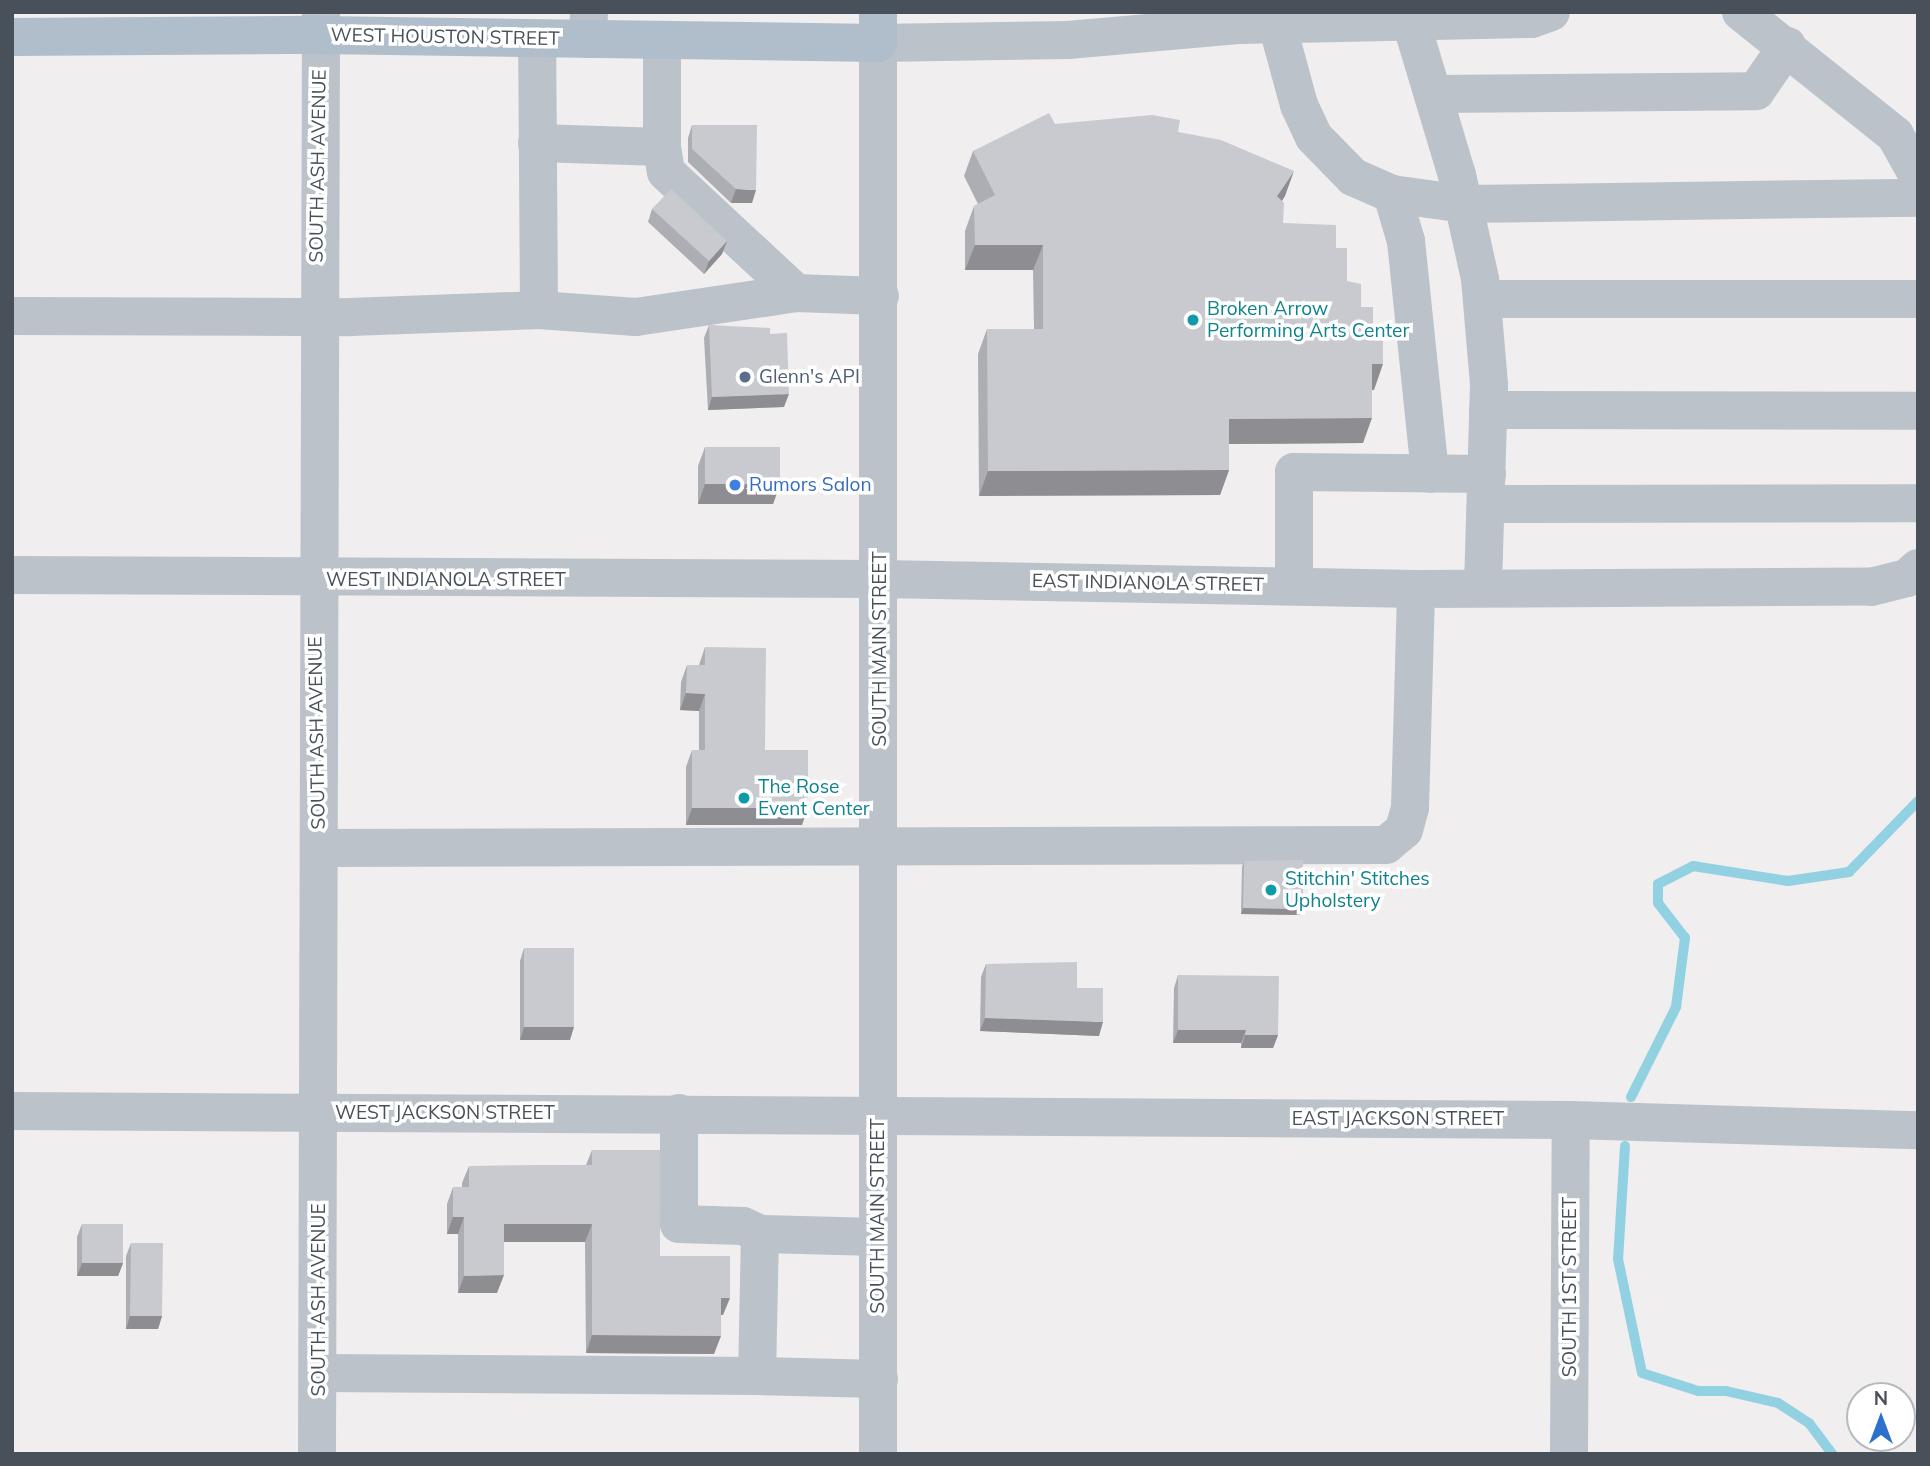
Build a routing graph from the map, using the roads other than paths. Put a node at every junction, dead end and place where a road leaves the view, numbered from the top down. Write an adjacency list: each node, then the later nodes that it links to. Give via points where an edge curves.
1 (1551, 12): 3 (street, via 1532,19)
2 (1741, 12): 11 (street)
3 (1411, 22): 5 (street); 12 (street)
4 (320, 24): 8 (main road, WEST HOUSTON STREET); 9 (main road, WEST HOUSTON STREET); 25 (street, SOUTH ASH AVENUE)
5 (1277, 24): 7 (street, via 1068,40); 16 (street, via 1298,105 1314,137 1353,177)
6 (589, 26): 9 (main road, WEST HOUSTON STREET); 10 (main road, WEST HOUSTON STREET)
7 (878, 28): 10 (main road, WEST HOUSTON STREET); 20 (street, SOUTH MAIN STREET)
8 (12, 37)
9 (537, 39): 13 (street)
10 (662, 41): 14 (street)
11 (1787, 47): 12 (street, via 1756,91); 15 (street, via 1895,135)
12 (1433, 94): 18 (street)
13 (537, 144): 14 (street); 23 (street)
14 (662, 147): 19 (street, via 666,172)
15 (1918, 176)
16 (1392, 194): 18 (street); 28 (street, via 1406,241)
17 (1918, 198): 18 (street)
18 (1464, 204): 21 (street)
19 (796, 293): 20 (street); 23 (street, via 636,317)
20 (880, 296): 33 (street, SOUTH MAIN STREET)
21 (1482, 299): 22 (street); 26 (street)
22 (1918, 299)
23 (539, 310): 25 (street)
24 (12, 316): 25 (street)
25 (317, 317): 34 (street, SOUTH ASH AVENUE)
26 (1488, 410): 27 (street); 29 (street)
27 (1918, 411)
28 (1430, 474): 29 (street); 35 (street, via 1294,472)
29 (1486, 489): 30 (street); 36 (street)
30 (1918, 503)
31 (1918, 568): 36 (street, EAST INDIANOLA STREET, via 1907,578 1871,587)
32 (12, 575): 34 (street, WEST INDIANOLA STREET)
33 (880, 579): 34 (street, WEST INDIANOLA STREET); 35 (street, EAST INDIANOLA STREET); 39 (street, SOUTH MAIN STREET)
34 (316, 580): 38 (street, SOUTH ASH AVENUE)
35 (1294, 586): 37 (street, EAST INDIANOLA STREET)
36 (1483, 588): 37 (street, EAST INDIANOLA STREET)
37 (1416, 589): 39 (street, via 1410,808 1404,830 1387,845)
38 (318, 848): 39 (street); 41 (street, SOUTH ASH AVENUE)
39 (879, 848): 43 (street, SOUTH MAIN STREET)
40 (12, 1111): 41 (street, WEST JACKSON STREET)
41 (320, 1112): 42 (street, WEST JACKSON STREET); 48 (street, SOUTH ASH AVENUE)
42 (678, 1113): 43 (street, WEST JACKSON STREET); 46 (street, via 679,1224 743,1226)
43 (878, 1115): 44 (street, EAST JACKSON STREET); 47 (street, SOUTH MAIN STREET)
44 (1572, 1120): 45 (street, EAST JACKSON STREET); 53 (street, SOUTH 1ST STREET)
45 (1918, 1130)
46 (760, 1234): 47 (street); 49 (street)
47 (878, 1237): 50 (street, SOUTH MAIN STREET)
48 (318, 1373): 49 (street); 51 (street, SOUTH ASH AVENUE)
49 (757, 1377): 50 (street)
50 (879, 1379): 52 (street, SOUTH MAIN STREET)
51 (317, 1454)
52 (878, 1454)
53 (1569, 1454)

